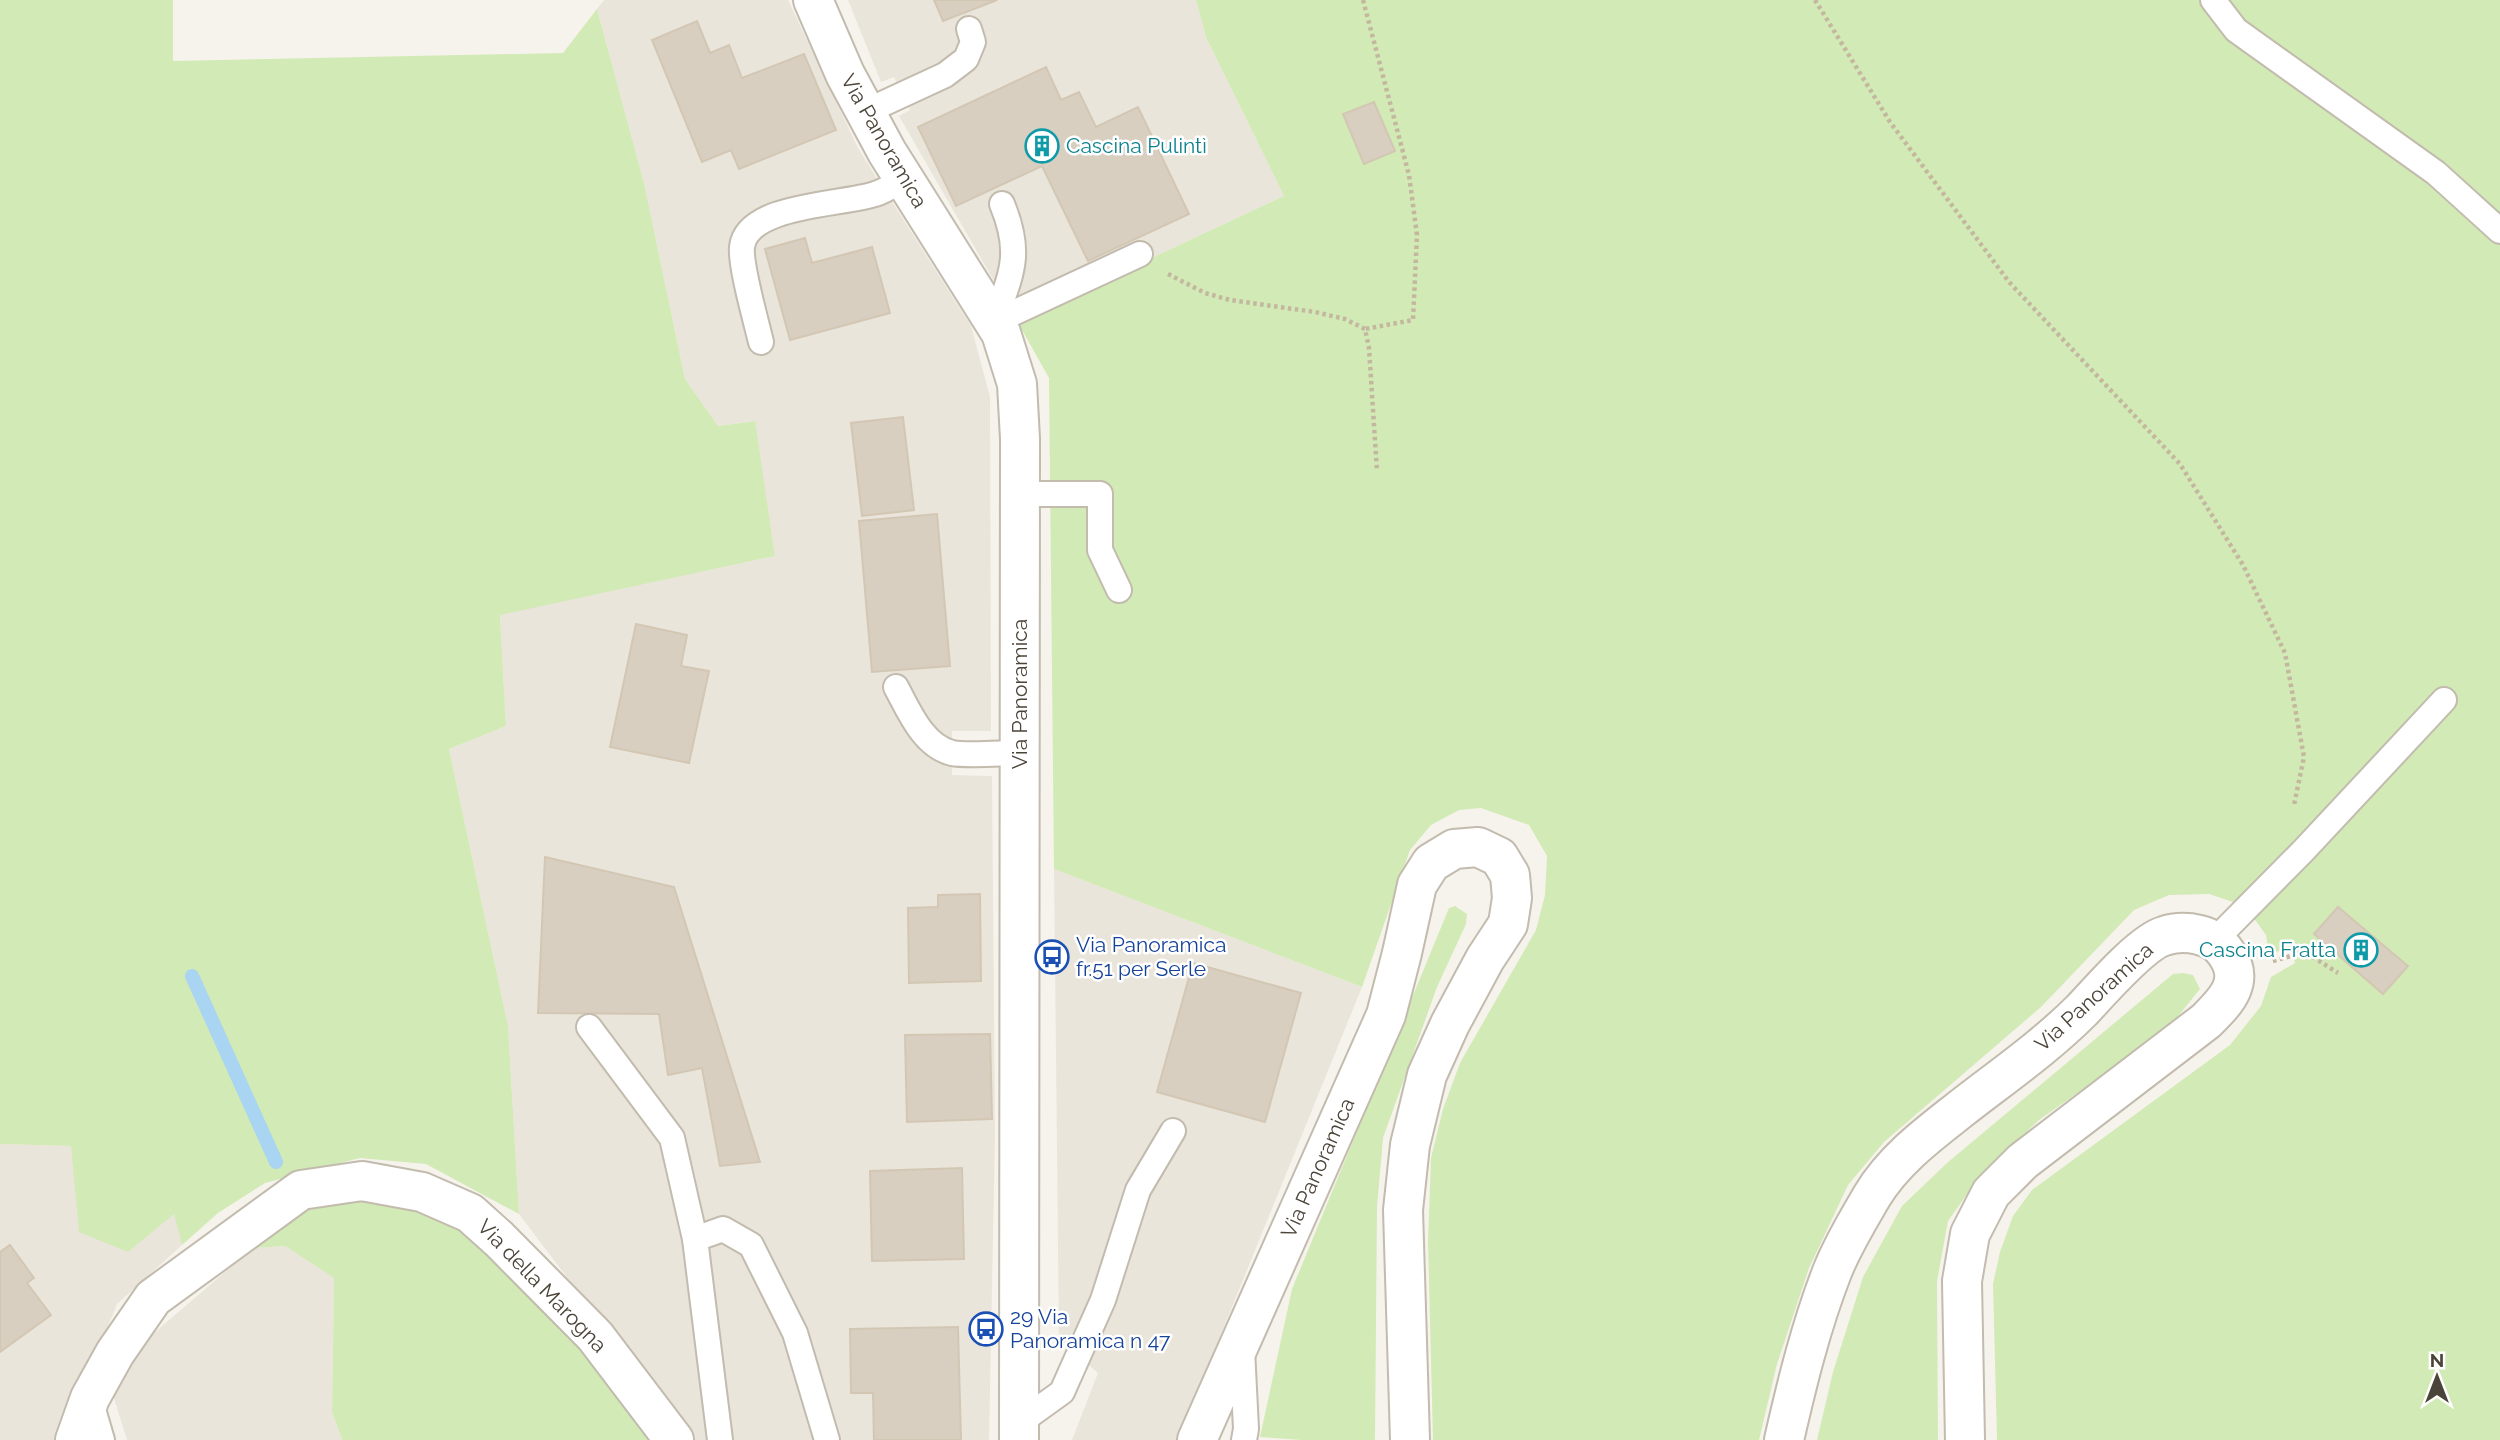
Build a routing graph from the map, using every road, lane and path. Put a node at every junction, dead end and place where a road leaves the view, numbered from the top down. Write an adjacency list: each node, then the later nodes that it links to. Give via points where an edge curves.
1 (813, 0): 6 (street, Via Panoramica)
2 (1363, 0): 12 (path, via 1409,175 1417,235 1413,320)
3 (1815, 0): 20 (path, via 1890,121 2009,282 2180,464 2243,565 2285,653 2304,757 2293,808)
4 (2213, 0): 9 (lane, via 2236,30 2436,173)
5 (970, 29): 6 (lane, via 973,42 966,59 945,75)
6 (865, 112): 7 (street, Via Panoramica)
7 (904, 179): 11 (street, Via Panoramica); 13 (lane, via 877,194 801,208 757,222 744,235 741,251)
8 (1002, 204): 11 (lane, via 1012,229 1014,267)
9 (2500, 231)
10 (1140, 254): 11 (lane); 12 (path, via 1153,267 1205,293 1325,314)
11 (994, 323): 15 (street, Via Panoramica, via 1017,384)
12 (1365, 329): 14 (path)
13 (761, 342)
14 (1377, 471)
15 (1020, 494): 16 (lane, via 1100,494 1100,550); 19 (street, Via Panoramica)
16 (1119, 590)
17 (896, 687): 19 (lane, via 930,741 952,753)
18 (2444, 700): 20 (lane)
19 (1019, 753): 29 (street, Via Panoramica)
20 (2304, 850): 21 (lane)
21 (2215, 940): 38 (street, Via Panoramica, via 2186,933 2163,936 2140,952 2063,1029 1910,1148 1873,1194 1833,1270 1800,1370); 39 (street, via 2233,968 2230,996 2206,1021 2023,1161 1991,1194 1970,1234 1962,1281)
22 (2293, 955): 23 (path, via 2305,952)
23 (2338, 973)
24 (589, 1027): 26 (lane, via 672,1138)
25 (1174, 1131): 29 (lane, via 1138,1190 1103,1300 1062,1392)
26 (695, 1239): 33 (lane); 34 (lane, via 723,1229 751,1245 795,1333)
27 (1242, 1338): 35 (street, Via Panoramica); 36 (lane); 37 (street, Via Panoramica, via 1385,1015 1417,885 1431,863 1454,849 1478,847 1499,856 1510,875 1508,924 1450,1024 1427,1075 1410,1145 1403,1209)
28 (90, 1398): 30 (street, Via della Marogna); 31 (lane); 32 (street, Via della Marogna, via 153,1298 301,1190 362,1181 422,1192 470,1213 595,1336)
29 (1019, 1431)
30 (75, 1440)
31 (102, 1440)
32 (674, 1440)
33 (720, 1440)
34 (827, 1440)
35 (1197, 1440)
36 (1244, 1440)
37 (1410, 1440)
38 (1784, 1440)
39 (1965, 1440)

